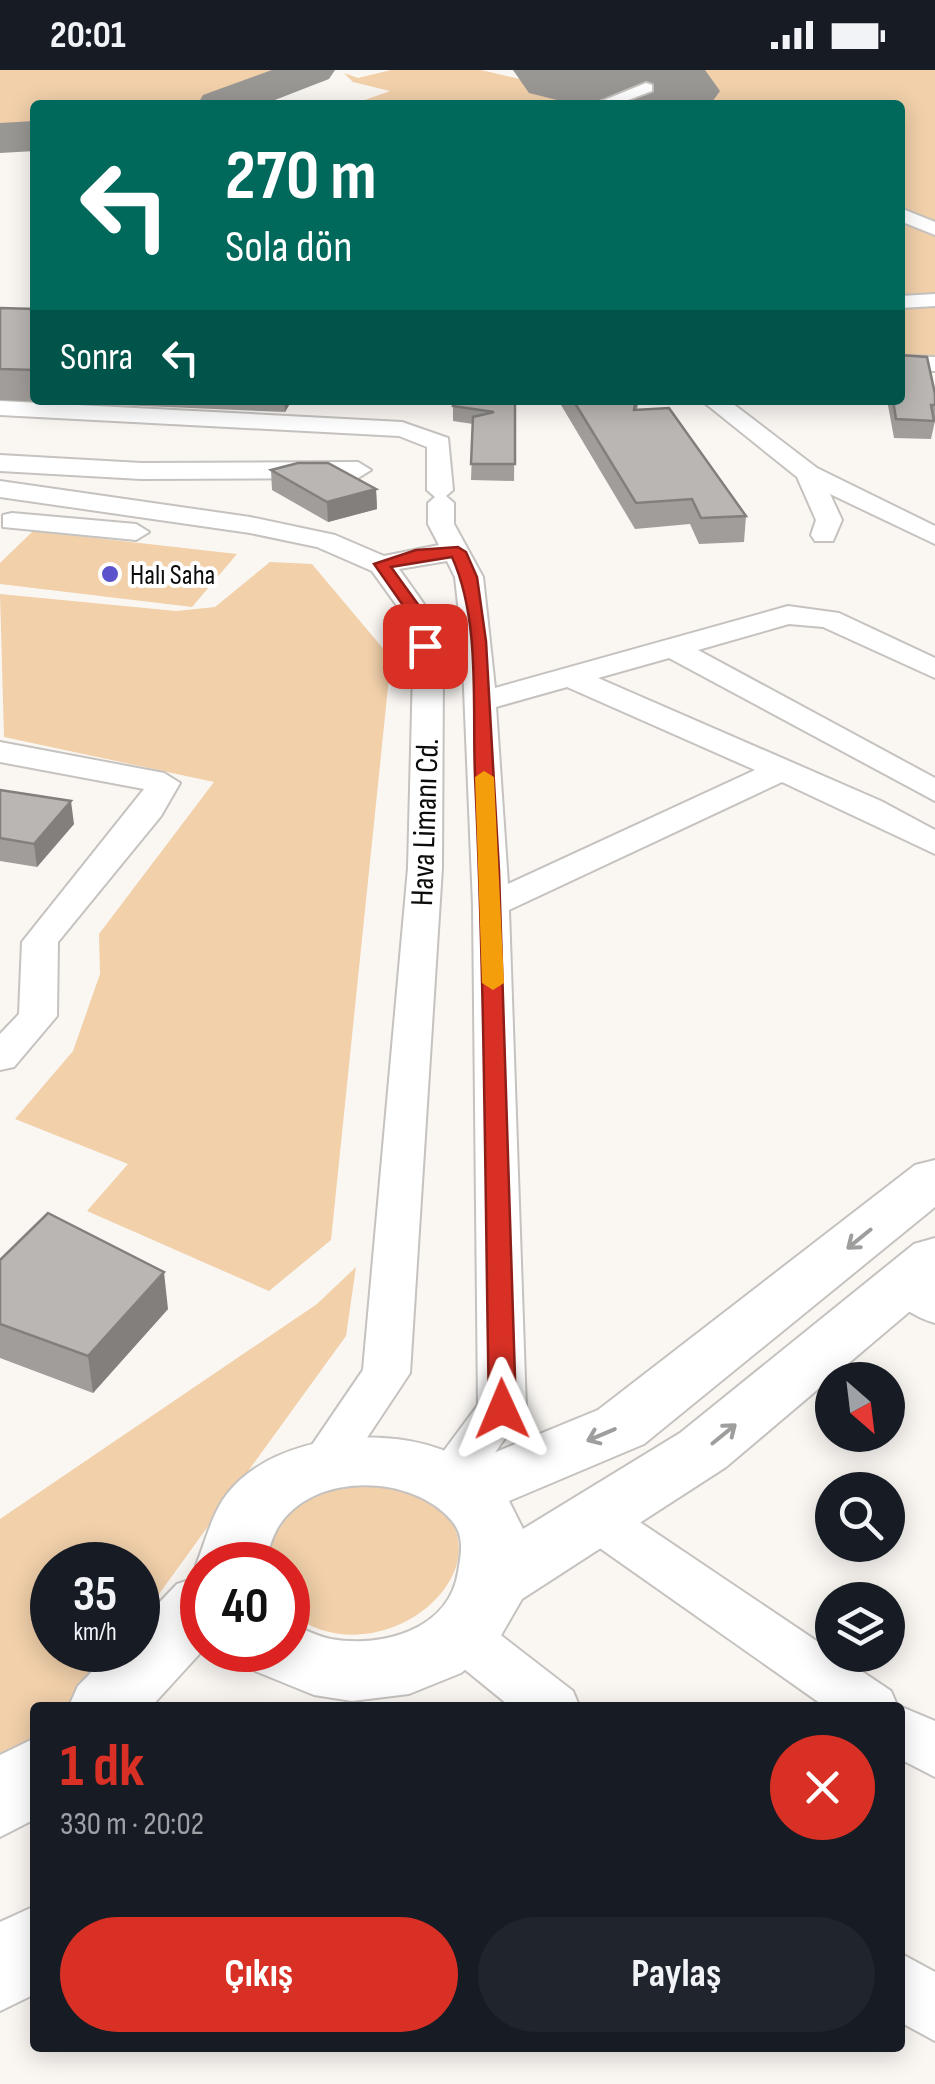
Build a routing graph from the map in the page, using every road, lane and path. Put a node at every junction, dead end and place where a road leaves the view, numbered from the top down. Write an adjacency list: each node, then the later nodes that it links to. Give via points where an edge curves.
1 (646, 88): 2 (street)
2 (614, 100)
3 (905, 216): 4 (street)
4 (935, 229)
5 (935, 300): 6 (street)
6 (905, 302)
7 (905, 363): 8 (street)
8 (935, 364)
9 (720, 405): 19 (street)
10 (0, 408): 11 (street)
11 (106, 414): 13 (street); 14 (street, via 419,424 439,443)
12 (0, 433): 13 (street)
13 (79, 435): 14 (street); 16 (street)
14 (440, 460): 25 (street, Hava Limanı Cd., via 441,524)
15 (0, 464): 16 (street)
16 (46, 466): 18 (street)
17 (358, 470): 18 (street)
18 (141, 471): 20 (street)
19 (808, 473): 22 (street, via 829,520); 23 (street)
20 (114, 504): 21 (street); 24 (street)
21 (3, 514): 24 (street)
22 (824, 535)
23 (935, 536)
24 (345, 547): 26 (street)
25 (458, 552): 26 (street); 30 (street, Hava Limanı Cd., via 469,577)
26 (382, 564): 39 (street, Hava Limanı Cd., via 422,621 428,670 424,868 386,1373)
27 (671, 647): 28 (street, via 810,614); 29 (street); 33 (street)
28 (935, 669)
29 (564, 676): 30 (street); 32 (street)
30 (480, 702): 35 (street, Hava Limanı Cd.)
31 (2, 756): 36 (street, via 164,783 40,942 38,1016)
32 (783, 770): 34 (street); 35 (street)
33 (935, 791)
34 (935, 844)
35 (491, 905): 40 (street, Hava Limanı Cd., via 502,1409)
36 (0, 1058)
37 (935, 1178): 40 (main road, one-way to 40, via 622,1426)
38 (925, 1283): 41 (main road, one-way to 38, via 703,1450)
39 (324, 1464): 40 (main road, via 410,1463); 42 (main road, via 285,1480 254,1506)
40 (456, 1486): 43 (main road, via 486,1518 496,1549)
41 (595, 1518): 43 (main road); 49 (street)
42 (234, 1542)
43 (478, 1608): 46 (main road, via 425,1658); 48 (street)
44 (180, 1627): 47 (main road)
45 (310, 1663): 46 (main road, via 337,1670)
46 (354, 1689)
47 (110, 1702)
48 (548, 1702)
49 (862, 1702)
50 (905, 1731): 51 (street)
51 (935, 1752)
52 (30, 1776): 53 (main road)
53 (0, 1803)
54 (30, 1948): 55 (main road)
55 (0, 1972)
56 (905, 1987): 57 (street)
57 (935, 2011)

